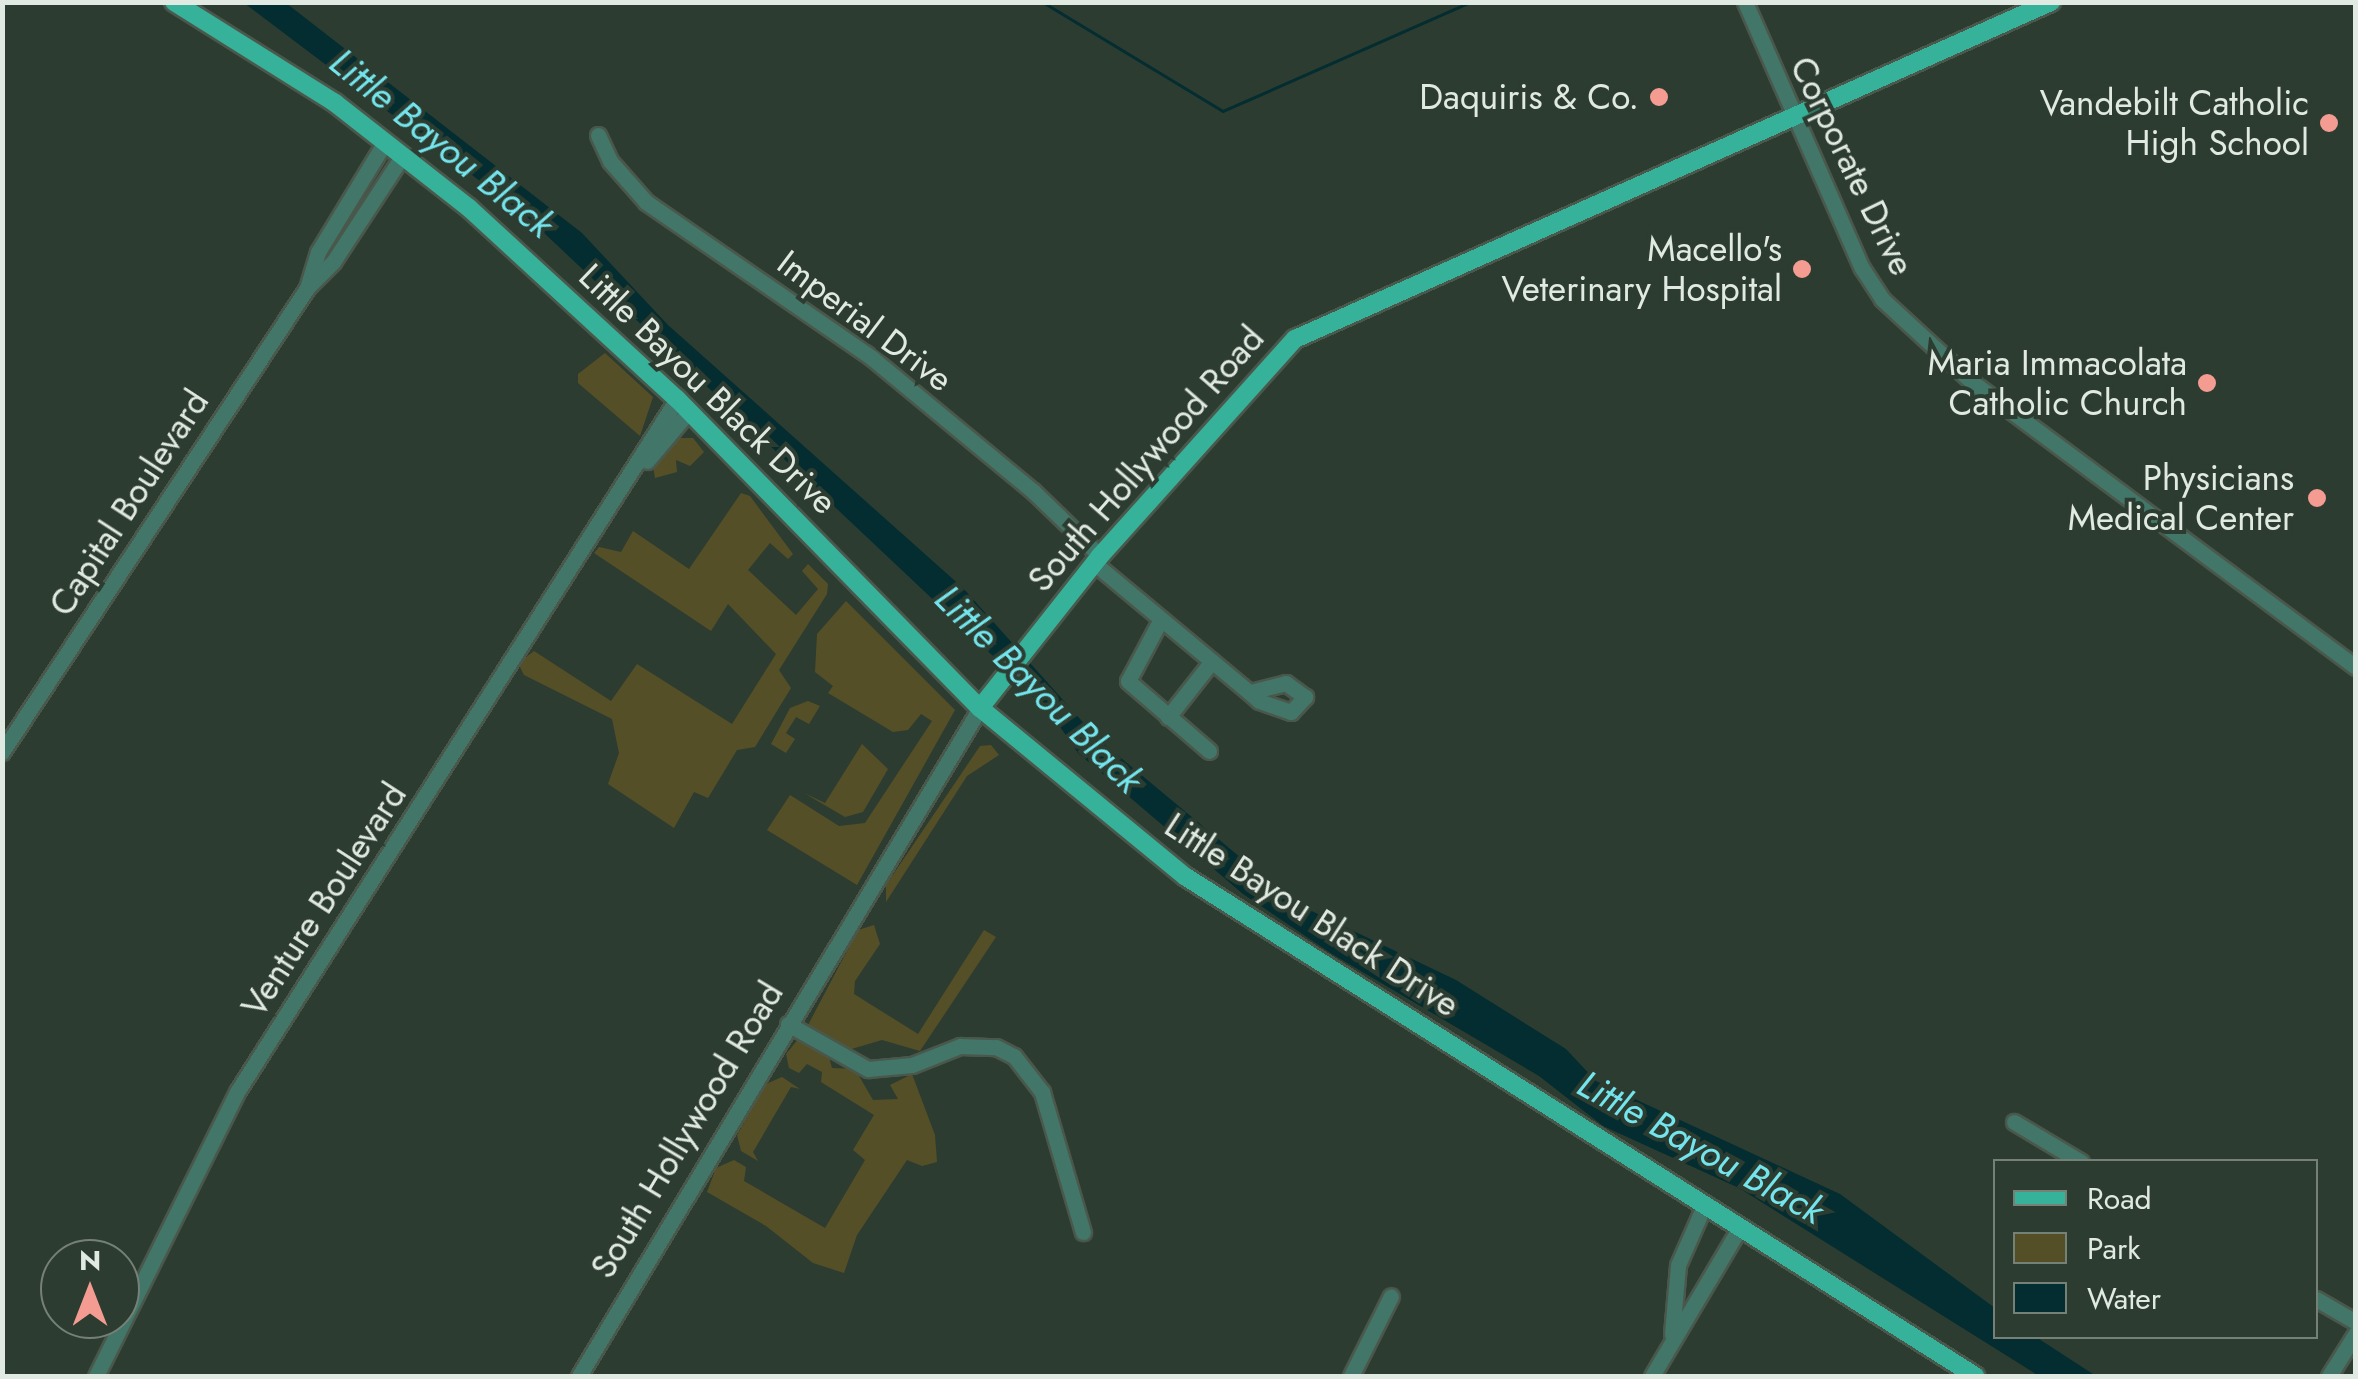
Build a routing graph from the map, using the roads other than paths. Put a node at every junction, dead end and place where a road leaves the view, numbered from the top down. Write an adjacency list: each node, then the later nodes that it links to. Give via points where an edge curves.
1 (174, 2): 6 (main road, Little Bayou Black Drive)
2 (1745, 2): 4 (street, Corporate Drive)
3 (2051, 2): 4 (main road, South Hollywood Road)
4 (1792, 114): 10 (main road, South Hollywood Road, via 1295,338); 13 (street, Corporate Drive, via 1862,268 1923,342)
5 (598, 135): 10 (street, Imperial Drive, via 610,162 646,202 872,358)
6 (386, 142): 7 (main road, Little Bayou Black Drive); 8 (street, Capital Boulevard, via 318,252)
7 (403, 155): 8 (street, Capital Boulevard, via 333,262); 9 (main road, Little Bayou Black Drive)
8 (307, 288): 18 (street, Capital Boulevard)
9 (683, 405): 15 (main road, Little Bayou Black Drive); 31 (street, Venture Boulevard, via 237,1092)
10 (1097, 560): 11 (street, Imperial Drive); 15 (main road, South Hollywood Road)
11 (1161, 619): 12 (street, Imperial Drive); 16 (street, via 1128,680)
12 (1212, 662): 14 (street, Imperial Drive); 16 (street)
13 (2356, 667)
14 (1248, 692)
15 (980, 708): 19 (street, South Hollywood Road); 22 (main road, Little Bayou Black Drive, via 1186,876)
16 (1168, 717): 17 (street)
17 (1208, 751)
18 (2, 752)
19 (788, 1024): 24 (street, via 868,1068 972,1052 1014,1056 1042,1092); 32 (street, South Hollywood Road)
20 (2014, 1122): 21 (street)
21 (2077, 1159)
22 (1704, 1206): 23 (main road, Little Bayou Black Drive); 29 (street, via 1678,1265)
23 (1739, 1229): 29 (street); 35 (main road, Little Bayou Black Drive)
24 (1082, 1232)
25 (1391, 1296): 33 (street)
26 (2318, 1299): 27 (street)
27 (2356, 1322)
28 (2356, 1332): 30 (street)
29 (1672, 1334): 34 (street)
30 (2328, 1375)
31 (96, 1376)
32 (579, 1376)
33 (1351, 1376)
34 (1652, 1376)
35 (1974, 1376)

